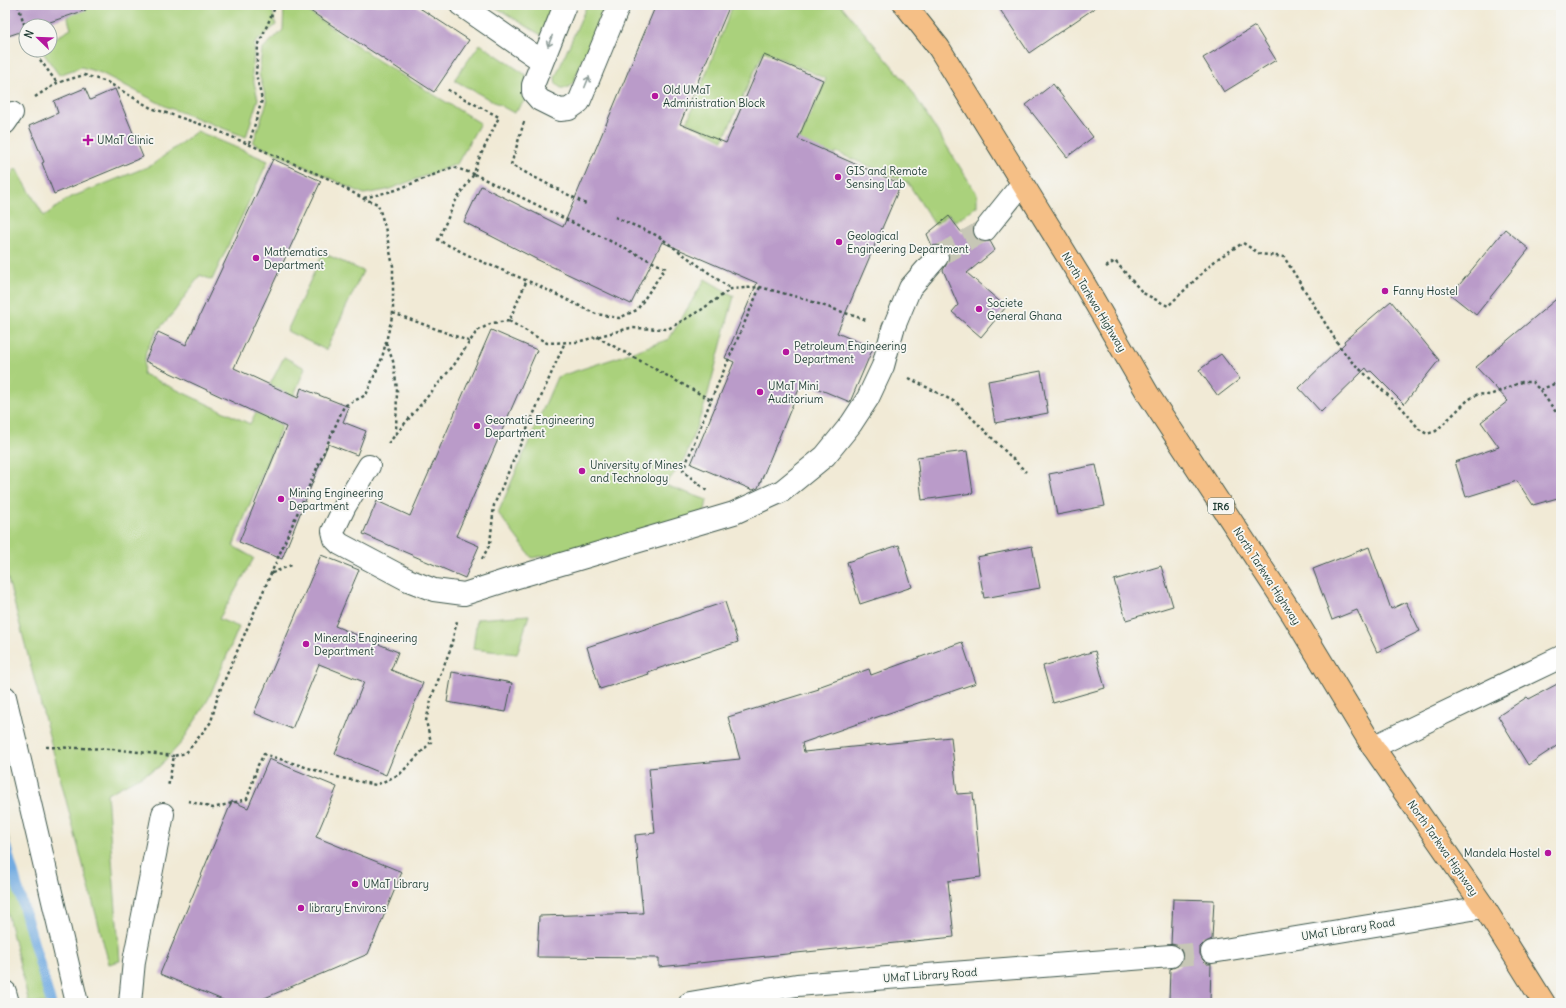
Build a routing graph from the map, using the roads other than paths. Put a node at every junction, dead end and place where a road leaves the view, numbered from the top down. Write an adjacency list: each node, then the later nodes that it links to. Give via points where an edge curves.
1 (461, 5): 5 (street)
2 (565, 5): 5 (street, one-way to 5)
3 (619, 5): 5 (street, one-way to 3, via 534,80 533,92 540,100 560,110 569,109 579,102)
4 (905, 5): 6 (main road, North Tarkwa Highway / IR6, via 939,48)
5 (542, 61)
6 (1022, 184): 7 (street); 12 (main road, North Tarkwa Highway / IR6, via 1082,280 1148,394 1293,615)
7 (984, 230)
8 (937, 257): 9 (street, via 910,288 893,329 884,366 868,398 825,456 782,491 734,513 464,594 434,590 408,580 335,540 333,532)
9 (369, 466)
10 (1561, 657): 12 (street)
11 (5, 697): 19 (street)
12 (1373, 747): 14 (main road, North Tarkwa Highway / IR6)
13 (165, 804): 20 (street, via 134,961)
14 (1484, 907): 15 (street, UMaT Library Road); 22 (main road, North Tarkwa Highway / IR6)
15 (1212, 952)
16 (1170, 956): 21 (street, UMaT Library Road, via 797,985)
17 (5, 992): 18 (street)
18 (8, 1003)
19 (77, 1003)
20 (130, 1003)
21 (690, 1003)
22 (1544, 1003)

